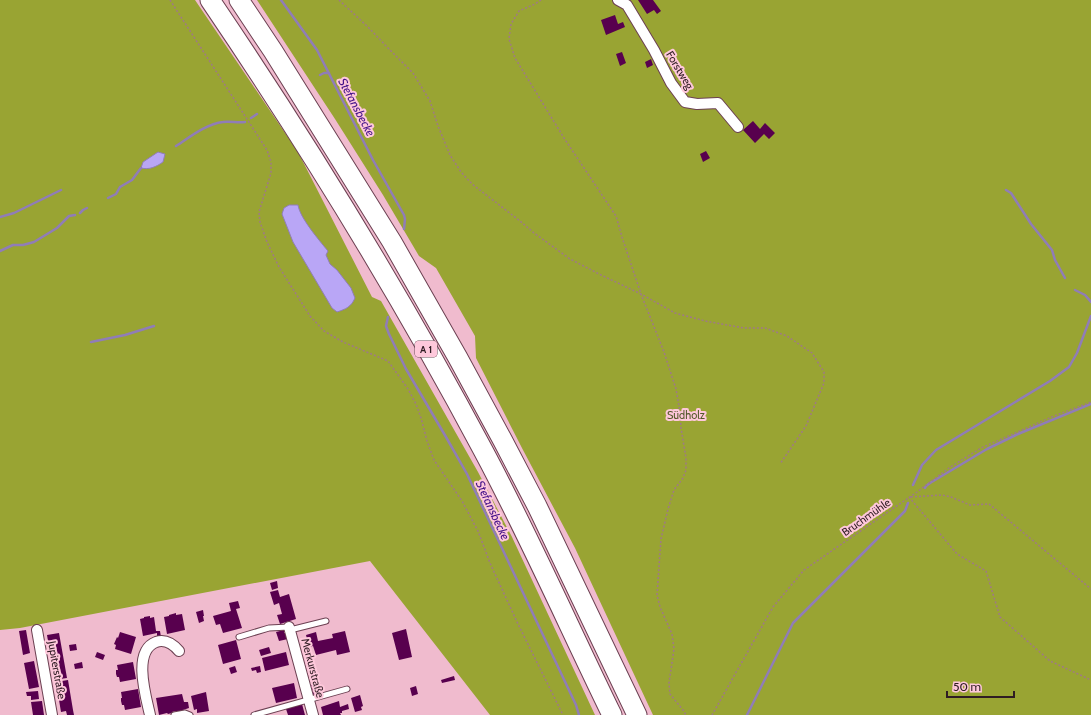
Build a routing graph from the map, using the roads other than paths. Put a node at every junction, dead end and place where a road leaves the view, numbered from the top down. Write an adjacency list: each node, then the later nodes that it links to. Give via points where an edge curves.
1 (210, 0): 18 (highway, A 1, via 327,179 438,368 525,532)
2 (239, 0): 19 (highway, A 1, via 392,242 458,358 537,506)
3 (618, 0): 4 (street, Forstweg, via 627,5 671,83 685,102 718,104)
4 (738, 127)
5 (326, 621): 6 (lane)
6 (289, 628): 8 (lane, via 269,628); 11 (street, Merkurstraße)
7 (37, 630): 13 (street, Jupiterstraße)
8 (239, 637)
9 (179, 650): 14 (street, via 162,641 156,642 144,654 142,670)
10 (347, 689): 11 (lane)
11 (309, 700): 16 (lane); 17 (street, Merkurstraße)
12 (190, 713): 15 (lane)
13 (52, 715)
14 (150, 715)
15 (174, 715)
16 (254, 715)
17 (313, 715)
18 (612, 715)
19 (637, 715)

